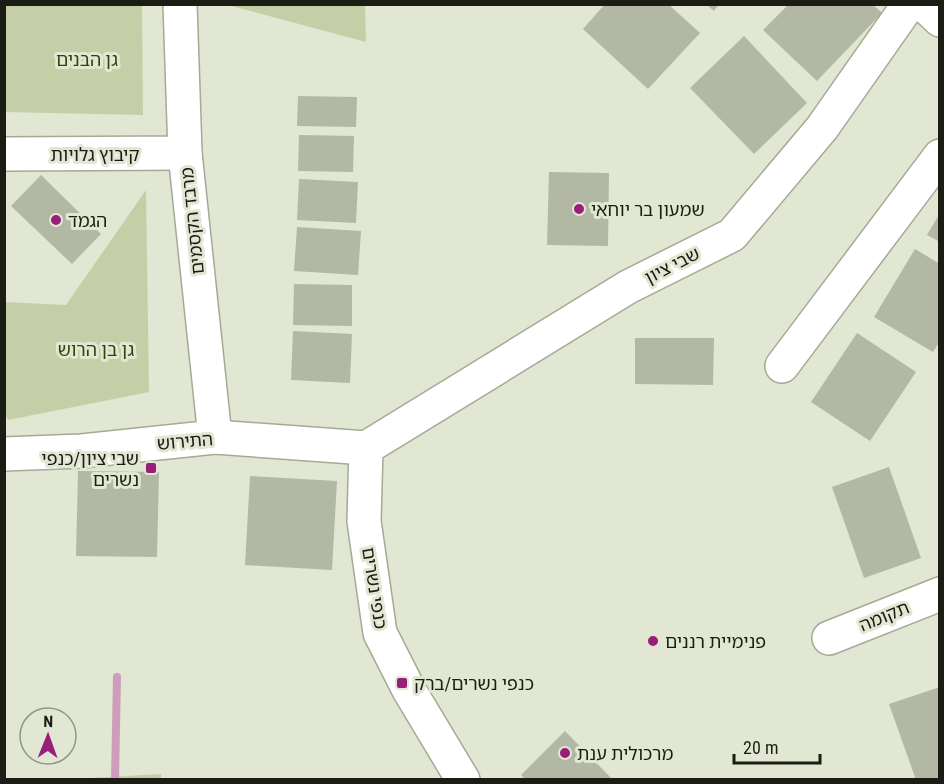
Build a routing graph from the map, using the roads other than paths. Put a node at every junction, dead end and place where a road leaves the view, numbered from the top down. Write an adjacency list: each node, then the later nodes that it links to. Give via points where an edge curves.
1 (180, 4): 5 (street, מרבד הקסמים)
2 (909, 4): 10 (street, שבי ציון, via 822,128 732,235 628,287)
3 (923, 4): 4 (street)
4 (939, 20)
5 (185, 153): 6 (street, קיבוץ גלויות); 9 (street, מרבד הקסמים)
6 (4, 154)
7 (939, 156): 8 (street)
8 (782, 366)
9 (215, 437): 10 (street, התירוש); 11 (street, התירוש, via 82,451)
10 (366, 448): 14 (street, כנפי נשרים, via 364,521 380,633)
11 (4, 454)
12 (939, 594): 13 (street, תקומה)
13 (829, 638)
14 (463, 780)

